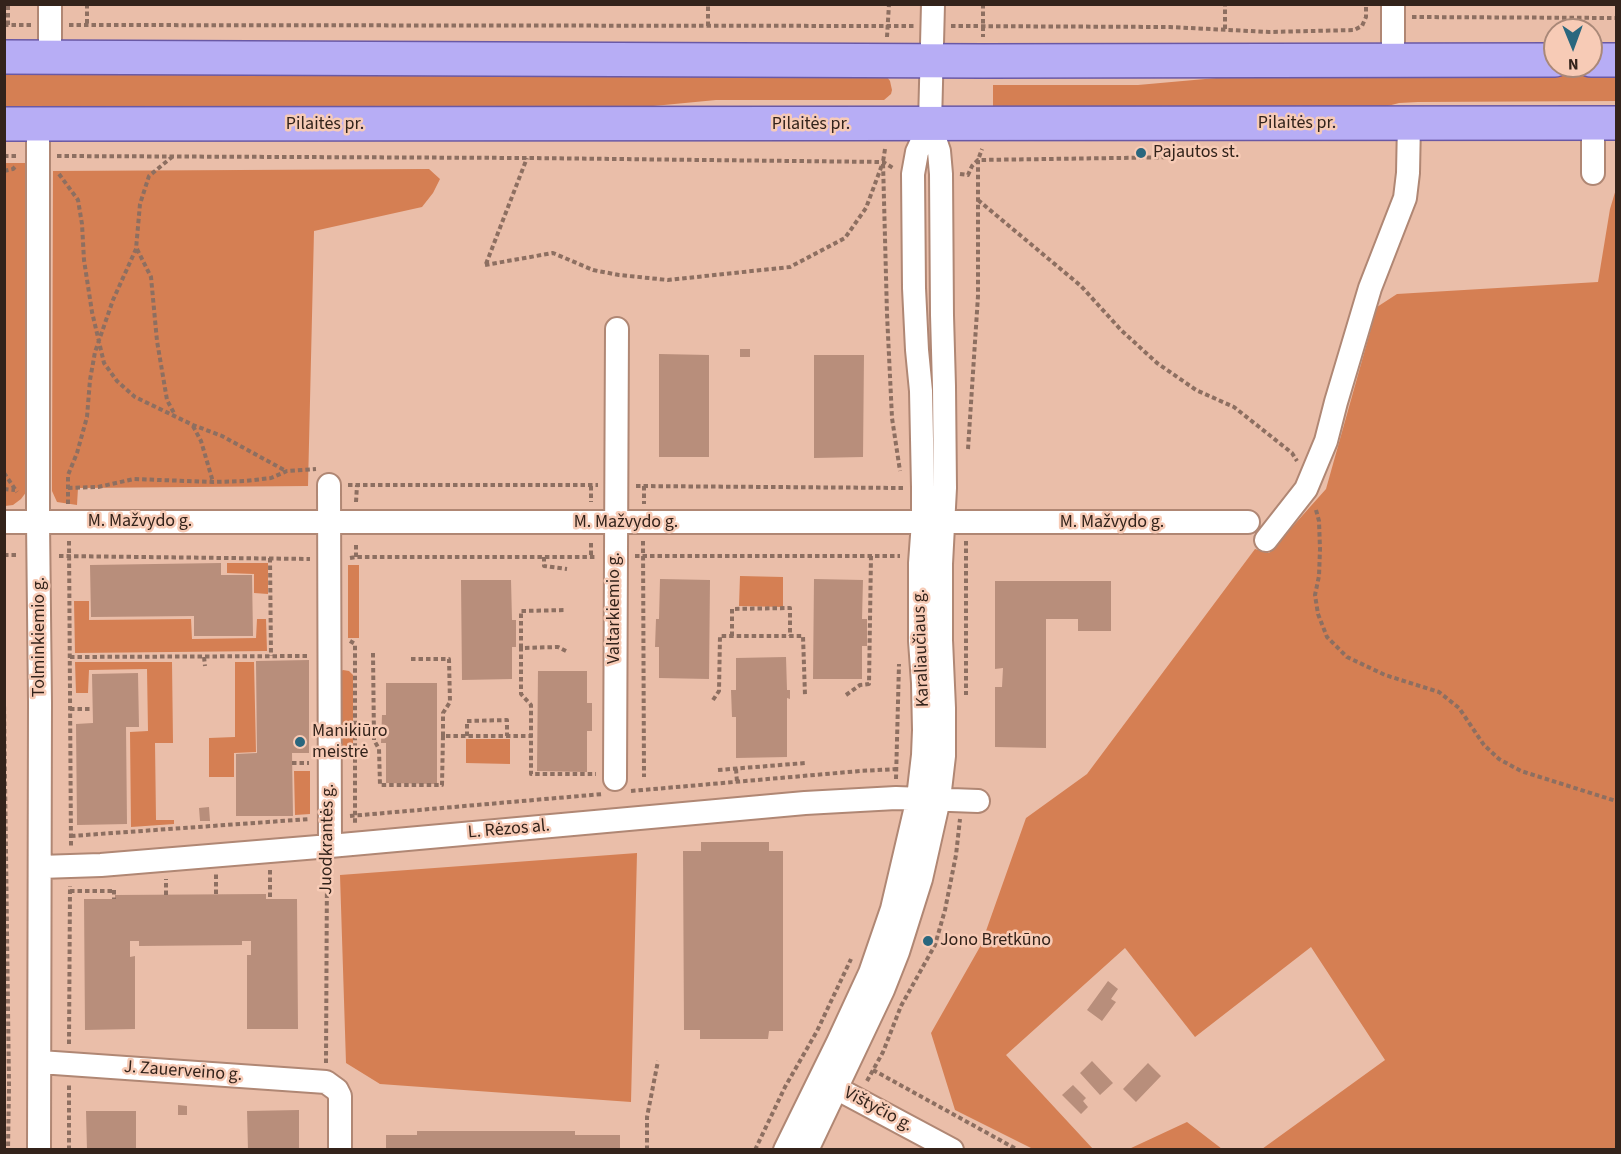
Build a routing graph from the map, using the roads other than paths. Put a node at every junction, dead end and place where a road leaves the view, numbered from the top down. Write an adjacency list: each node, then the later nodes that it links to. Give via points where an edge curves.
1 (1393, 11): 7 (street)
2 (50, 15): 5 (street)
3 (933, 15): 6 (street, Karaliaučiaus g.)
4 (6, 36): 5 (main road)
5 (50, 57): 6 (main road)
6 (932, 60): 7 (main road); 12 (street, Karaliaučiaus g.)
7 (1393, 60): 8 (main road)
8 (1543, 60)
9 (1409, 123): 10 (main road, Pilaitės pr.); 12 (main road, Pilaitės pr.); 23 (street, via 1405,198 1370,288 1326,441 1306,489)
10 (1605, 123): 14 (street)
11 (4, 124): 13 (main road, Pilaitės pr.)
12 (930, 124): 13 (main road, Pilaitės pr.); 22 (street, Karaliaučiaus g., via 941,174 944,398); 22 (street, Karaliaučiaus g., via 917,152 913,174)
13 (40, 145): 18 (street, Tolminkiemio g.)
14 (1593, 173)
15 (617, 329): 20 (street, Valtarkiemio g.)
16 (329, 485): 19 (street, Juodkrantės g.)
17 (4, 522): 18 (street, M. Mažvydo g.)
18 (38, 522): 19 (street, M. Mažvydo g.); 28 (street, Tolminkiemio g.)
19 (330, 522): 20 (street, M. Mažvydo g.); 27 (street, Juodkrantės g.)
20 (616, 522): 22 (street, M. Mažvydo g.); 24 (street, Valtarkiemio g.)
21 (1248, 522): 22 (street, M. Mažvydo g.)
22 (923, 523): 25 (street, Karaliaučiaus g., via 920,630 924,730)
23 (1266, 540)
24 (615, 777)
25 (918, 798): 26 (street, L. Rėzos al.); 27 (street, L. Rėzos al., via 806,803); 30 (street, Karaliaučiaus g., via 921,879 883,990); 33 (street, Karaliaučiaus g., via 892,909 870,973)
26 (978, 801)
27 (330, 846): 28 (street, L. Rėzos al.)
28 (40, 867): 29 (street, Tolminkiemio g.)
29 (40, 1062): 31 (street, Tolminkiemio g.); 32 (street, J. Zauerveino g., via 326,1082 340,1096)
30 (836, 1088): 34 (street, Karaliaučiaus g.); 35 (street, Vištyčio g.)
31 (39, 1149)
32 (340, 1149)
33 (785, 1149)
34 (807, 1149)
35 (952, 1149)

